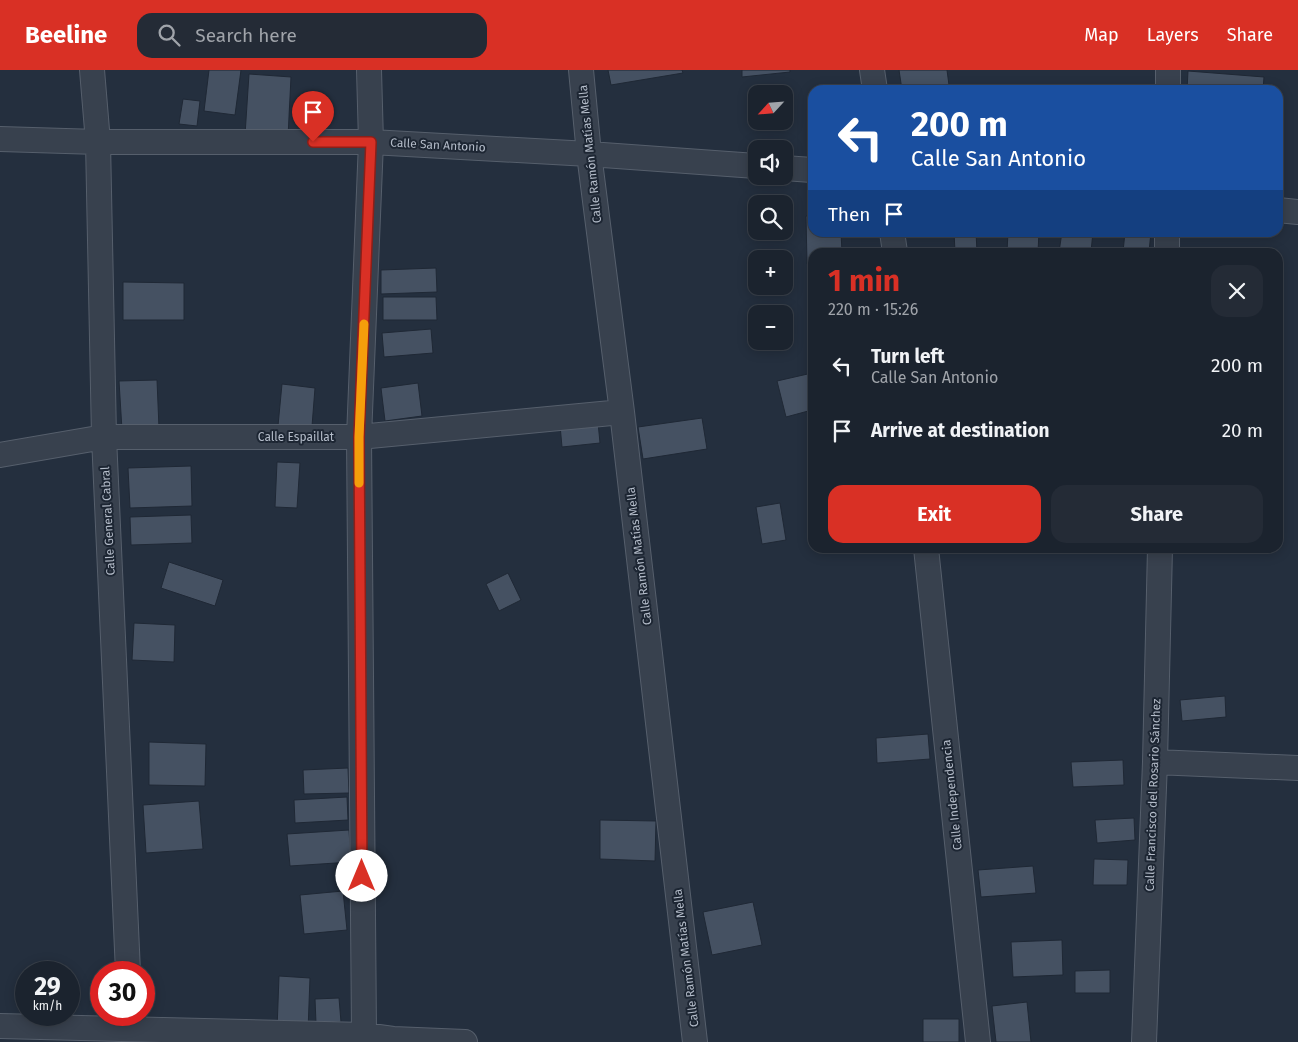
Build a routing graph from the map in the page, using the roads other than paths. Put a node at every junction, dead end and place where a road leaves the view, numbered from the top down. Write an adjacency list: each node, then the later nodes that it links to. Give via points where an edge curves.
1 (92, 70): 9 (street, Calle General Cabral)
2 (369, 70): 10 (street)
3 (581, 70): 11 (street, Calle Ramón Matías Mella)
4 (872, 70): 6 (street)
5 (1168, 70): 7 (street)
6 (874, 85)
7 (1168, 85)
8 (0, 139): 9 (street, Calle San Antonio)
9 (98, 142): 10 (street, Calle San Antonio); 18 (street, Calle General Cabral)
10 (371, 142): 11 (street, Calle San Antonio); 19 (street)
11 (589, 154): 12 (street, Calle San Antonio); 17 (street, Calle Ramón Matías Mella)
12 (748, 165)
13 (793, 169): 14 (street)
14 (808, 170)
15 (1283, 210): 16 (street)
16 (1298, 212)
17 (622, 412): 19 (street, Calle Espaillat); 32 (street, Calle Ramón Matías Mella)
18 (104, 437): 19 (street, Calle Espaillat); 20 (street, Calle Espaillat); 25 (street, Calle General Cabral)
19 (359, 437): 29 (street)
20 (0, 455)
21 (927, 553): 33 (street, Calle Independencia)
22 (1160, 553): 23 (street, Calle Francisco del Rosario Sánchez)
23 (1155, 762): 24 (street); 34 (street, Calle Francisco del Rosario Sánchez)
24 (1298, 768)
25 (128, 961)
26 (90, 1023): 28 (street)
27 (155, 1023): 29 (street)
28 (0, 1026)
29 (364, 1035): 30 (street)
30 (393, 1041): 31 (street)
31 (465, 1042)
32 (695, 1042)
33 (978, 1042)
34 (1144, 1042)

